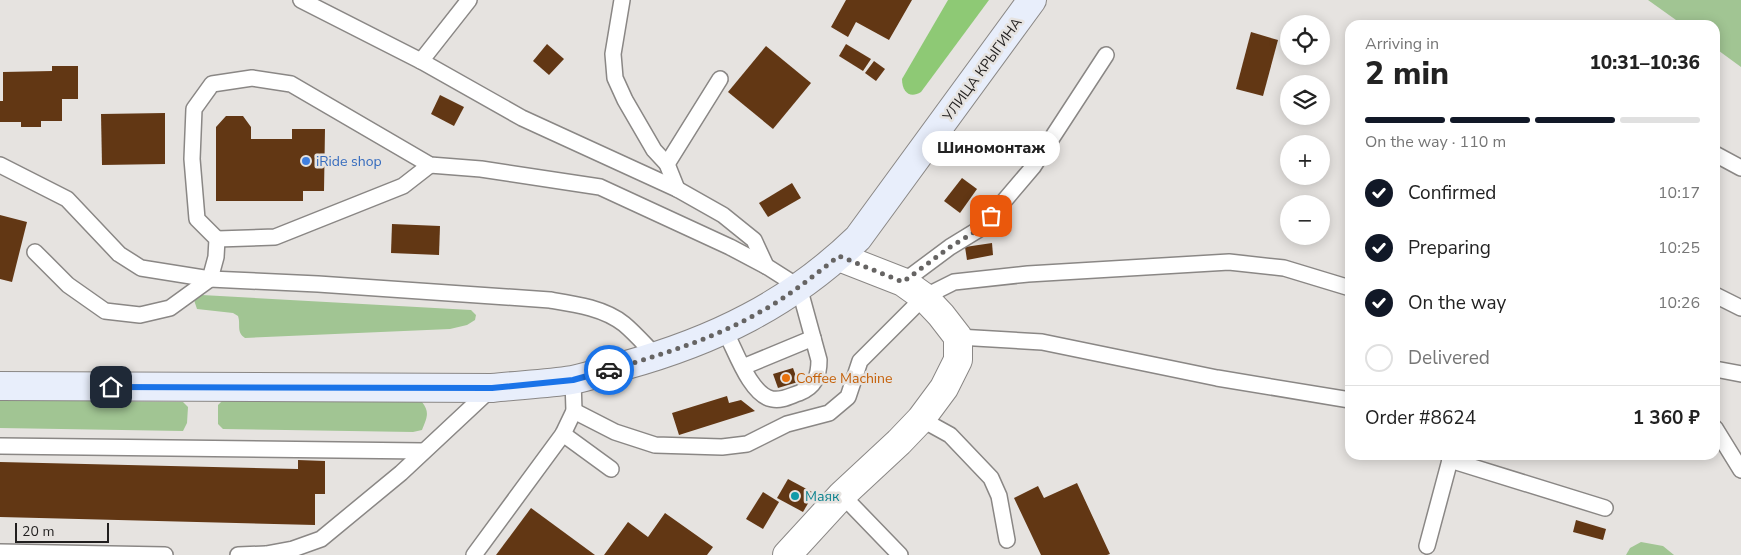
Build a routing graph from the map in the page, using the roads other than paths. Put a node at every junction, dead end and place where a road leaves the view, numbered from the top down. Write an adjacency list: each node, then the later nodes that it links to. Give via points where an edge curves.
1 (301, 0): 6 (lane)
2 (469, 0): 6 (lane)
3 (622, 0): 10 (lane, via 613,54 615,78 654,150)
4 (1032, 0): 16 (main road, УЛИЦА КРЫГИНА, via 858,238)
5 (1106, 55): 21 (lane, via 1033,167 981,228 950,247)
6 (421, 60): 13 (lane, via 522,118)
7 (720, 79): 10 (lane)
8 (1720, 157): 12 (lane)
9 (0, 164): 18 (lane, via 67,199 120,254 141,268)
10 (667, 164): 13 (lane)
11 (430, 165): 14 (lane, via 403,186 275,237); 14 (lane, via 291,84 252,78 212,84 194,109 192,158 197,220); 17 (lane, via 600,187)
12 (1741, 168)
13 (677, 189): 17 (lane, via 723,215 754,240)
14 (217, 239): 18 (lane)
15 (35, 252): 18 (lane, via 68,285 105,311 140,315 170,308)
16 (839, 256): 20 (main road, УЛИЦА КРЫГИНА); 21 (street)
17 (766, 266): 20 (lane)
18 (210, 279): 27 (lane, via 328,284 569,303 599,311 623,323)
19 (1345, 286): 21 (lane, via 1284,268 1229,262 1047,272)
20 (799, 287): 24 (main road, УЛИЦА КРЫГИНА, via 762,312); 26 (lane)
21 (914, 289): 25 (street); 35 (lane, via 860,361 848,397 829,413 787,424 747,444 722,447 655,445 615,432)
22 (1720, 298): 23 (lane)
23 (1741, 308)
24 (725, 330): 27 (main road, УЛИЦА КРЫГИНА); 28 (lane)
25 (958, 337): 34 (lane, via 1042,342 1217,378); 36 (street, via 958,360 944,388)
26 (813, 338): 28 (lane); 28 (lane, via 819,372 808,390 783,399 765,397 757,391)
27 (657, 357): 31 (main road, УЛИЦА КРЫГИНА)
28 (743, 367)
29 (1720, 370): 30 (lane)
30 (1741, 374)
31 (573, 380): 33 (main road, УЛИЦА КРЫГИНА); 35 (lane)
32 (0, 386): 33 (main road, УЛИЦА КРЫГИНА)
33 (492, 388): 40 (lane)
34 (1345, 399)
35 (574, 411): 37 (lane)
36 (921, 419): 45 (street); 47 (lane, via 950,435 991,478 999,496)
37 (564, 434): 43 (lane); 52 (lane)
38 (1720, 436): 44 (lane)
39 (0, 446): 40 (lane)
40 (423, 452): 51 (lane, via 321,539 293,550)
41 (1448, 460): 48 (lane)
42 (1458, 460): 46 (lane)
43 (611, 469)
44 (1741, 470)
45 (842, 495): 53 (street); 54 (lane)
46 (1605, 508)
47 (1007, 540)
48 (1427, 546)
49 (0, 552): 50 (lane)
50 (166, 555)
51 (238, 555)
52 (474, 555)
53 (787, 555)
54 (900, 555)

